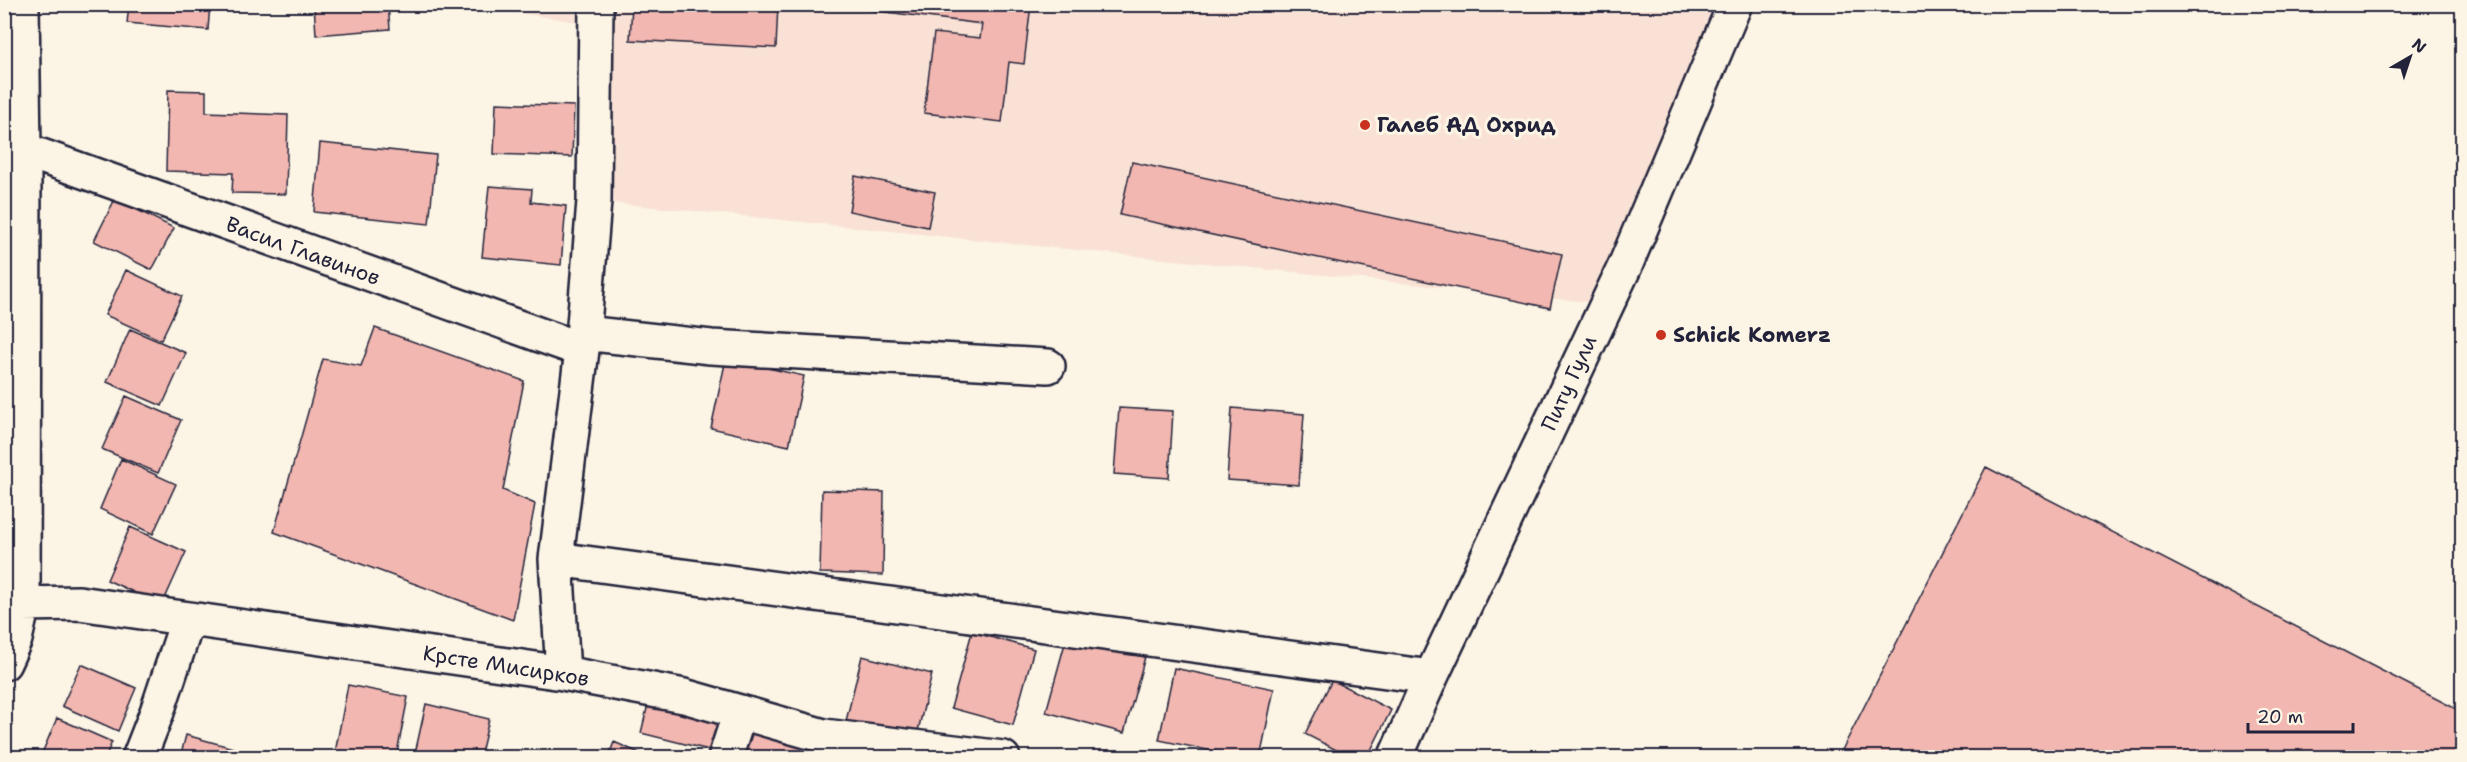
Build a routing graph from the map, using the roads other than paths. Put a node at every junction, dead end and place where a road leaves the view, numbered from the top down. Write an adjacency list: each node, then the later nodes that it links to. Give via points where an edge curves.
1 (22, 4): 4 (street)
2 (596, 4): 5 (street, via 594,201)
3 (1735, 4): 12 (street, Питу Гули, via 1625,266)
4 (14, 147): 5 (street, Васил Главинов); 8 (street)
5 (583, 341): 6 (street, Васил Главинов); 7 (street)
6 (1048, 366)
7 (556, 559): 11 (street); 12 (street)
8 (14, 602): 9 (street, Крсте Мисирков, via 79,603); 10 (street, via 15,639)
9 (188, 619): 11 (street, Крсте Мисирков); 14 (street)
10 (4, 663)
11 (563, 673): 13 (street, Крсте Мисирков, via 684,696)
12 (1431, 677): 17 (street, Питу Гули)
13 (740, 712): 15 (street); 16 (street, Крсте Мисирков, via 824,736)
14 (139, 758)
15 (725, 758)
16 (1003, 758)
17 (1395, 758)

